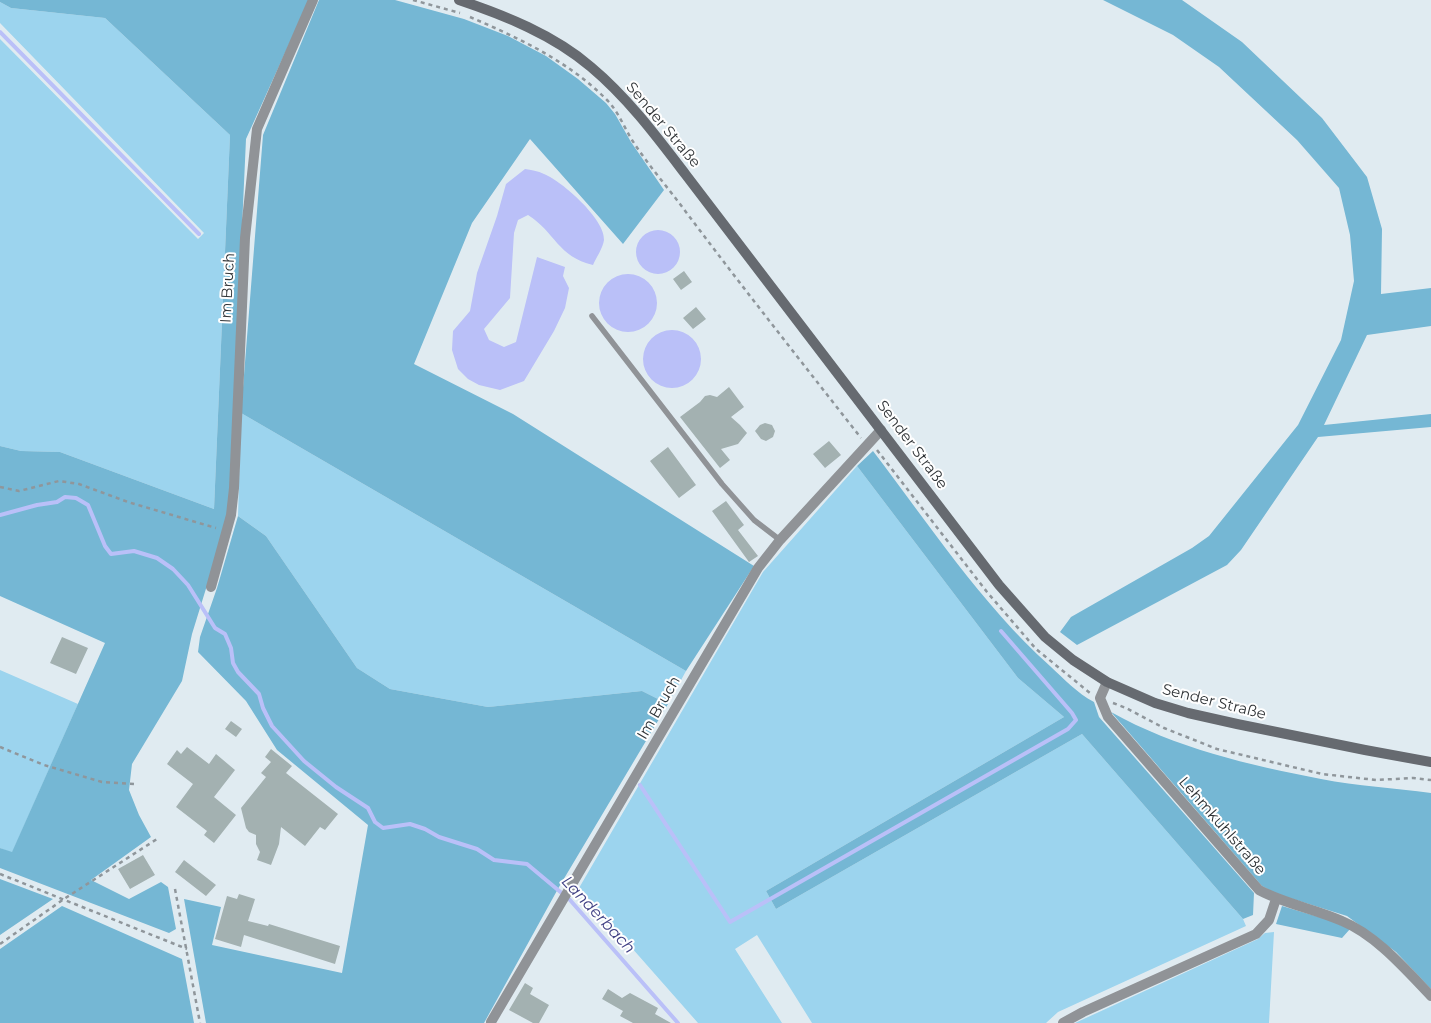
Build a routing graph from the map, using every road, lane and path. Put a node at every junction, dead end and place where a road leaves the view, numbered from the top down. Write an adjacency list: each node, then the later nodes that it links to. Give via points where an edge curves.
1 (313, 0): 8 (street, Im Bruch, via 257,129 245,238 234,488)
2 (413, 0): 6 (path, via 466,15 510,34 556,60 608,101 632,141)
3 (459, 0): 5 (main road, Sender Straße, via 516,22 556,43 590,66 618,92)
4 (592, 316): 9 (lane, via 722,484 754,520)
5 (881, 430): 6 (street, Im Bruch); 11 (main road, Sender Straße, via 999,585 1045,637)
6 (867, 445): 9 (street, Im Bruch); 12 (path, via 879,451 986,592 1036,649 1086,691)
7 (0, 487): 8 (path, via 18,491 59,481 79,484)
8 (227, 531): 10 (street, Im Bruch)
9 (780, 540): 25 (street, Im Bruch, via 758,568)
10 (211, 587)
11 (1107, 682): 12 (street); 14 (main road, Sender Straße, via 1188,713)
12 (1100, 698): 15 (path, via 1216,749 1322,774 1376,780); 21 (street, Lehmkuhlstraße, via 1108,717 1259,890)
13 (0, 747): 16 (path, via 44,765 102,782)
14 (1431, 762)
15 (1431, 780)
16 (135, 784)
17 (157, 838): 20 (path)
18 (0, 874): 20 (path)
19 (175, 888): 23 (path)
20 (64, 899): 22 (path); 23 (path)
21 (1276, 899): 24 (street, Lehmkuhlstraße, via 1344,921 1391,956); 27 (street, via 1269,920 1256,934)
22 (0, 944)
23 (187, 949): 26 (path)
24 (1431, 996)
25 (492, 1022)
26 (200, 1023)
27 (1063, 1023)

